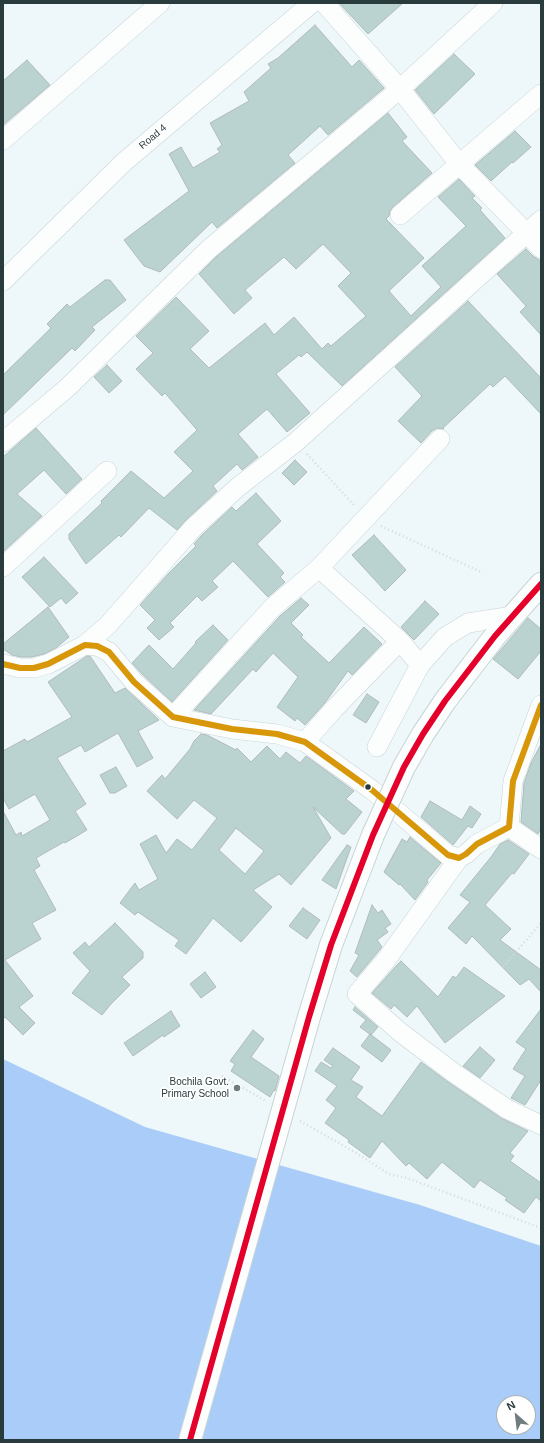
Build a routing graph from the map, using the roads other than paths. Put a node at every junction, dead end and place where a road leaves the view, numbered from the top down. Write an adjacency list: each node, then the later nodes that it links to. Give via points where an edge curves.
1 (160, 3): 7 (street)
2 (312, 3): 13 (street, Road 4, via 124,162)
3 (324, 3): 5 (street)
4 (493, 3): 5 (street)
5 (400, 89): 8 (street); 15 (street, via 209,249 67,388)
6 (541, 94): 8 (street)
7 (3, 140)
8 (460, 164): 9 (street); 11 (street)
9 (400, 215)
10 (541, 220): 11 (street)
11 (527, 232): 12 (street); 22 (street, via 296,442 193,528 108,625)
12 (541, 248)
13 (3, 281)
14 (440, 439): 18 (street)
15 (3, 442)
16 (107, 471): 17 (street)
17 (3, 567)
18 (319, 568): 21 (street); 26 (street, via 272,608)
19 (541, 584): 20 (main road)
20 (512, 616): 24 (street, via 468,623 445,637); 33 (main road, bridge, via 422,734 373,835 331,945 309,1017)
21 (400, 641): 24 (street); 27 (street)
22 (85, 645): 23 (street, via 48,664 34,668); 26 (street, via 97,646 109,652 134,682)
23 (3, 664)
24 (420, 665): 28 (street)
25 (541, 705): 29 (street, via 513,781)
26 (173, 717): 27 (street, via 232,729 277,734)
27 (305, 742): 31 (street, via 372,790 448,855)
28 (377, 747)
29 (509, 827): 30 (street); 31 (street, via 476,844)
30 (541, 849)
31 (459, 858): 32 (street, via 386,960 357,994 400,1032 454,1073 507,1109)
32 (541, 1125)
33 (190, 1440)

